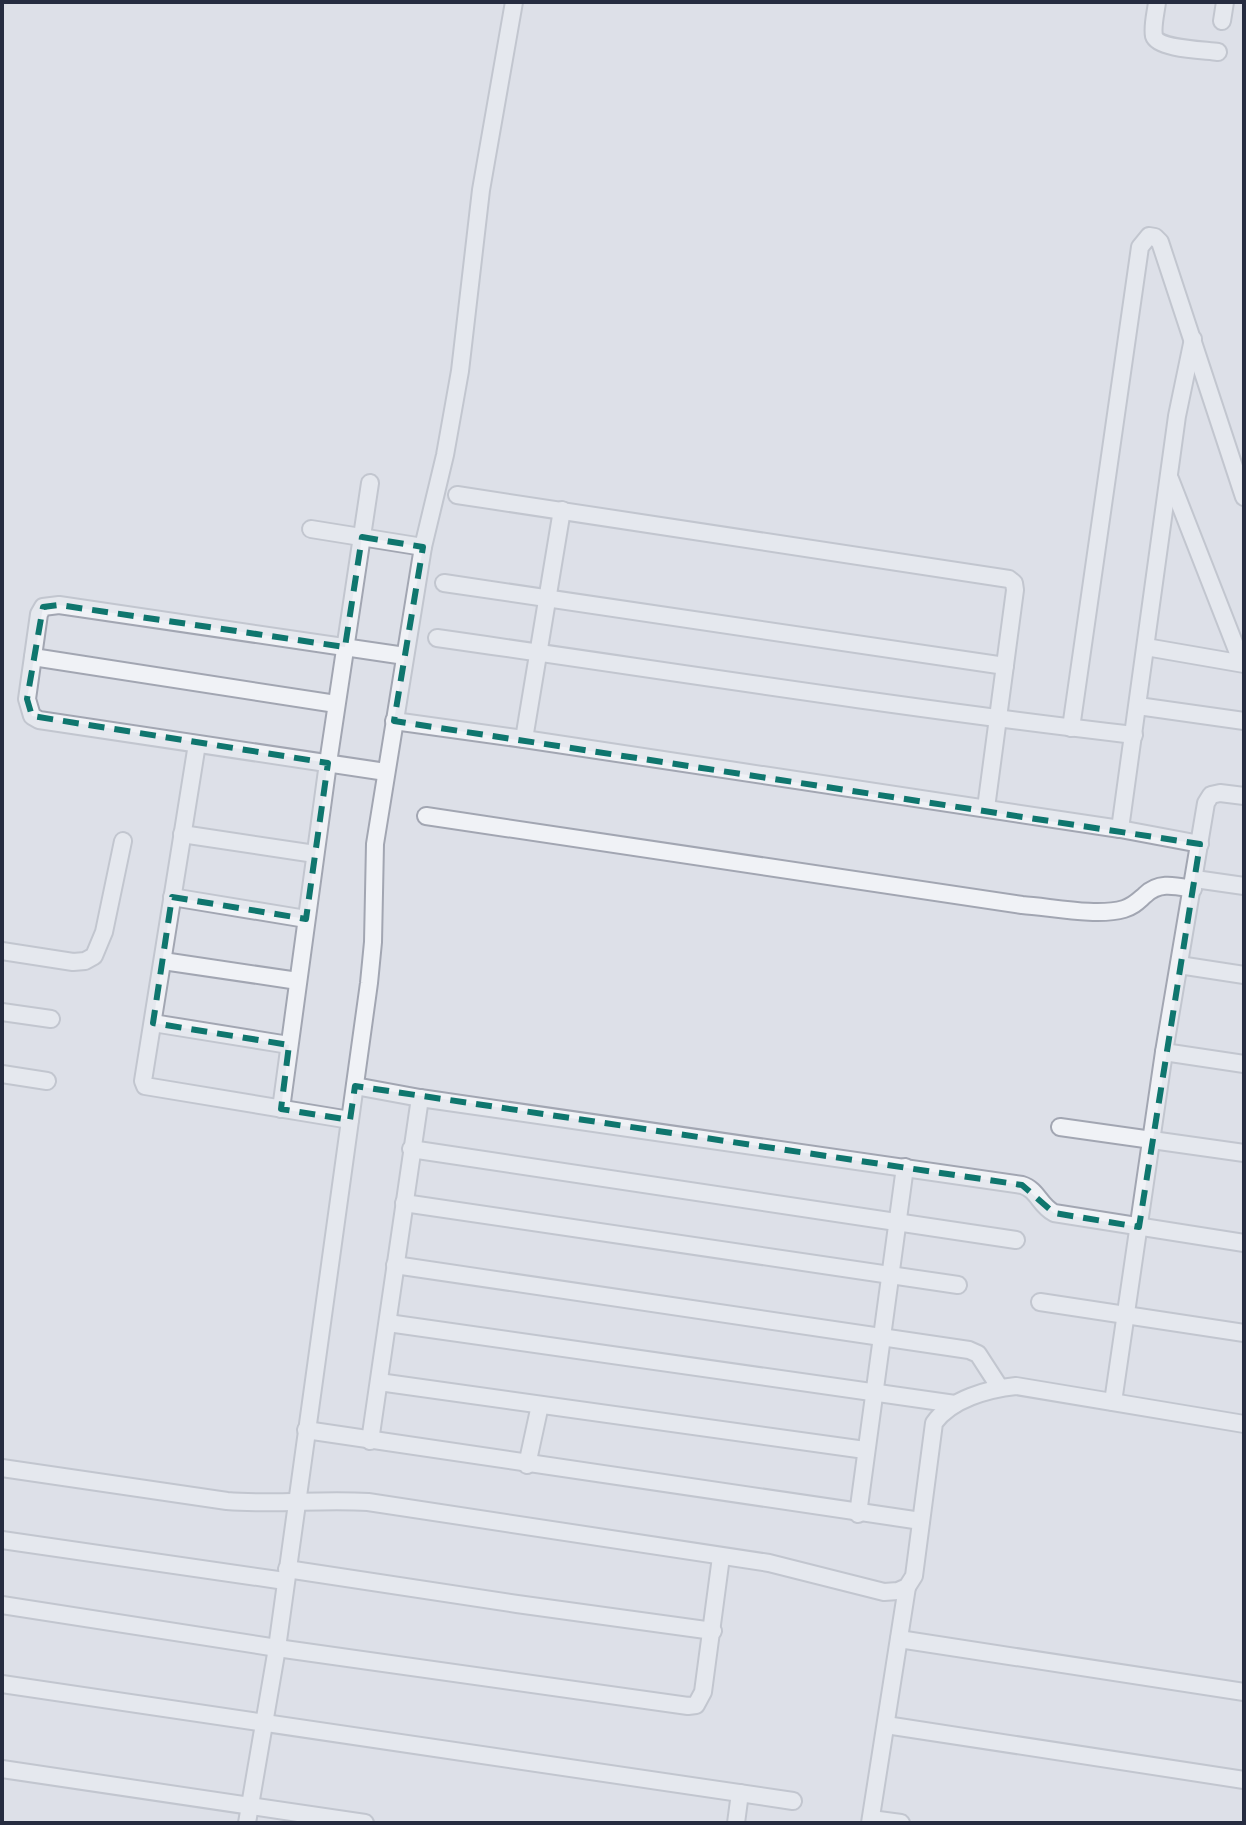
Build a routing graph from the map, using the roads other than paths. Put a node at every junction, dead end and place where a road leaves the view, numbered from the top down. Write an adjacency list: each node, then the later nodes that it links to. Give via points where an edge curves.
1 (514, 2): 14 (street, via 481,190 460,371)
2 (1157, 2): 5 (street, via 1154,36 1159,42)
3 (1225, 2): 4 (street)
4 (1222, 21)
5 (1218, 52)
6 (1193, 338): 7 (street); 10 (street); 30 (street, via 1160,242 1149,236 1140,247)
7 (1170, 478): 19 (street); 23 (street)
8 (370, 483): 13 (street)
9 (457, 495): 11 (street)
10 (1244, 497)
11 (562, 510): 16 (street); 24 (street, via 1009,579 1015,590)
12 (311, 529): 13 (street)
13 (362, 537): 14 (street); 18 (street)
14 (423, 547): 21 (street)
15 (444, 583): 16 (street)
16 (546, 598): 20 (street); 24 (street)
17 (437, 638): 20 (street)
18 (345, 647): 21 (street); 22 (street, via 50,604 39,614); 25 (street)
19 (1146, 647): 23 (street); 26 (street)
20 (538, 653): 27 (street); 32 (street)
21 (405, 656): 28 (street)
22 (33, 657): 25 (street); 33 (street, via 27,699 32,716 39,720)
23 (1243, 663)
24 (1005, 666): 27 (street)
25 (336, 704): 34 (street)
26 (1138, 706): 29 (street); 31 (street)
27 (998, 720): 30 (street); 37 (street)
28 (394, 721): 32 (street); 35 (street)
29 (1244, 721)
30 (1071, 728): 31 (street)
31 (1134, 735): 39 (street)
32 (524, 739): 37 (street)
33 (197, 744): 34 (street); 40 (street)
34 (328, 763): 35 (street); 43 (street)
35 (386, 772): 61 (street)
36 (1244, 796): 42 (street, via 1211,795)
37 (986, 808): 39 (street)
38 (426, 816): 44 (street, via 1022,905 1108,911 1136,904 1152,888)
39 (1120, 829): 42 (street)
40 (182, 834): 43 (street); 46 (street)
41 (123, 841): 48 (street, via 94,956 73,962)
42 (1200, 844): 44 (street)
43 (315, 854): 47 (street)
44 (1194, 884): 45 (street); 50 (street)
45 (1244, 886)
46 (172, 897): 47 (street); 49 (street)
47 (306, 919): 52 (street)
48 (2, 951)
49 (163, 961): 52 (street); 55 (street)
50 (1179, 965): 51 (street); 57 (street)
51 (1244, 975)
52 (298, 981): 56 (street)
53 (2, 1012): 54 (street)
54 (51, 1019)
55 (153, 1023): 56 (street); 63 (street, via 145,1086)
56 (289, 1045): 63 (street)
57 (1164, 1052): 58 (street); 66 (street)
58 (1244, 1064)
59 (2, 1074): 60 (street)
60 (47, 1081)
61 (355, 1086): 62 (street); 64 (street)
62 (420, 1098): 67 (street); 69 (street)
63 (281, 1109): 64 (street)
64 (350, 1120): 90 (street)
65 (1060, 1127): 66 (street)
66 (1151, 1139): 68 (street); 72 (street)
67 (411, 1149): 70 (street); 71 (street)
68 (1244, 1153)
69 (905, 1167): 71 (street); 72 (street, via 1022,1185 1032,1188 1054,1213)
70 (404, 1203): 75 (street); 76 (street)
71 (899, 1223): 73 (street); 76 (street)
72 (1139, 1227): 74 (street); 79 (street)
73 (1016, 1240)
74 (1244, 1243)
75 (395, 1265): 80 (street); 82 (street)
76 (892, 1275): 77 (street); 82 (street)
77 (958, 1285)
78 (1040, 1302): 79 (street)
79 (1128, 1314): 81 (street); 86 (street)
80 (388, 1323): 83 (street); 85 (street)
81 (1244, 1333)
82 (882, 1335): 84 (street, via 978,1354); 85 (street)
83 (379, 1382): 88 (street); 91 (street)
84 (1000, 1388): 86 (street); 87 (street)
85 (874, 1391): 87 (street); 92 (street)
86 (1113, 1402): 89 (street)
87 (955, 1404): 97 (street, via 934,1423)
88 (540, 1405): 92 (street); 93 (street)
89 (1244, 1424)
90 (306, 1430): 91 (street); 95 (street)
91 (370, 1441): 93 (street)
92 (865, 1450): 96 (street)
93 (527, 1465): 96 (street)
94 (2, 1468): 95 (street, via 227,1501)
95 (295, 1504): 99 (street, via 368,1502); 100 (street)
96 (858, 1514): 97 (street)
97 (921, 1521): 101 (street, via 914,1576)
98 (2, 1540): 100 (street)
99 (721, 1557): 101 (street, via 769,1563 884,1592); 103 (street)
100 (286, 1575): 103 (street); 105 (street)
101 (907, 1587): 104 (street)
102 (2, 1605): 105 (street)
103 (713, 1631): 105 (street, via 701,1700 688,1706)
104 (899, 1639): 107 (street); 109 (street)
105 (277, 1648): 108 (street)
106 (2, 1684): 108 (street)
107 (1244, 1692)
108 (265, 1724): 112 (street); 114 (street)
109 (886, 1725): 111 (street); 115 (street)
110 (2, 1769): 114 (street)
111 (1244, 1780)
112 (740, 1793): 113 (street); 117 (street)
113 (793, 1801)
114 (249, 1815): 116 (street)
115 (871, 1821): 118 (street)
116 (365, 1823)
117 (736, 1823)
118 (901, 1823)

